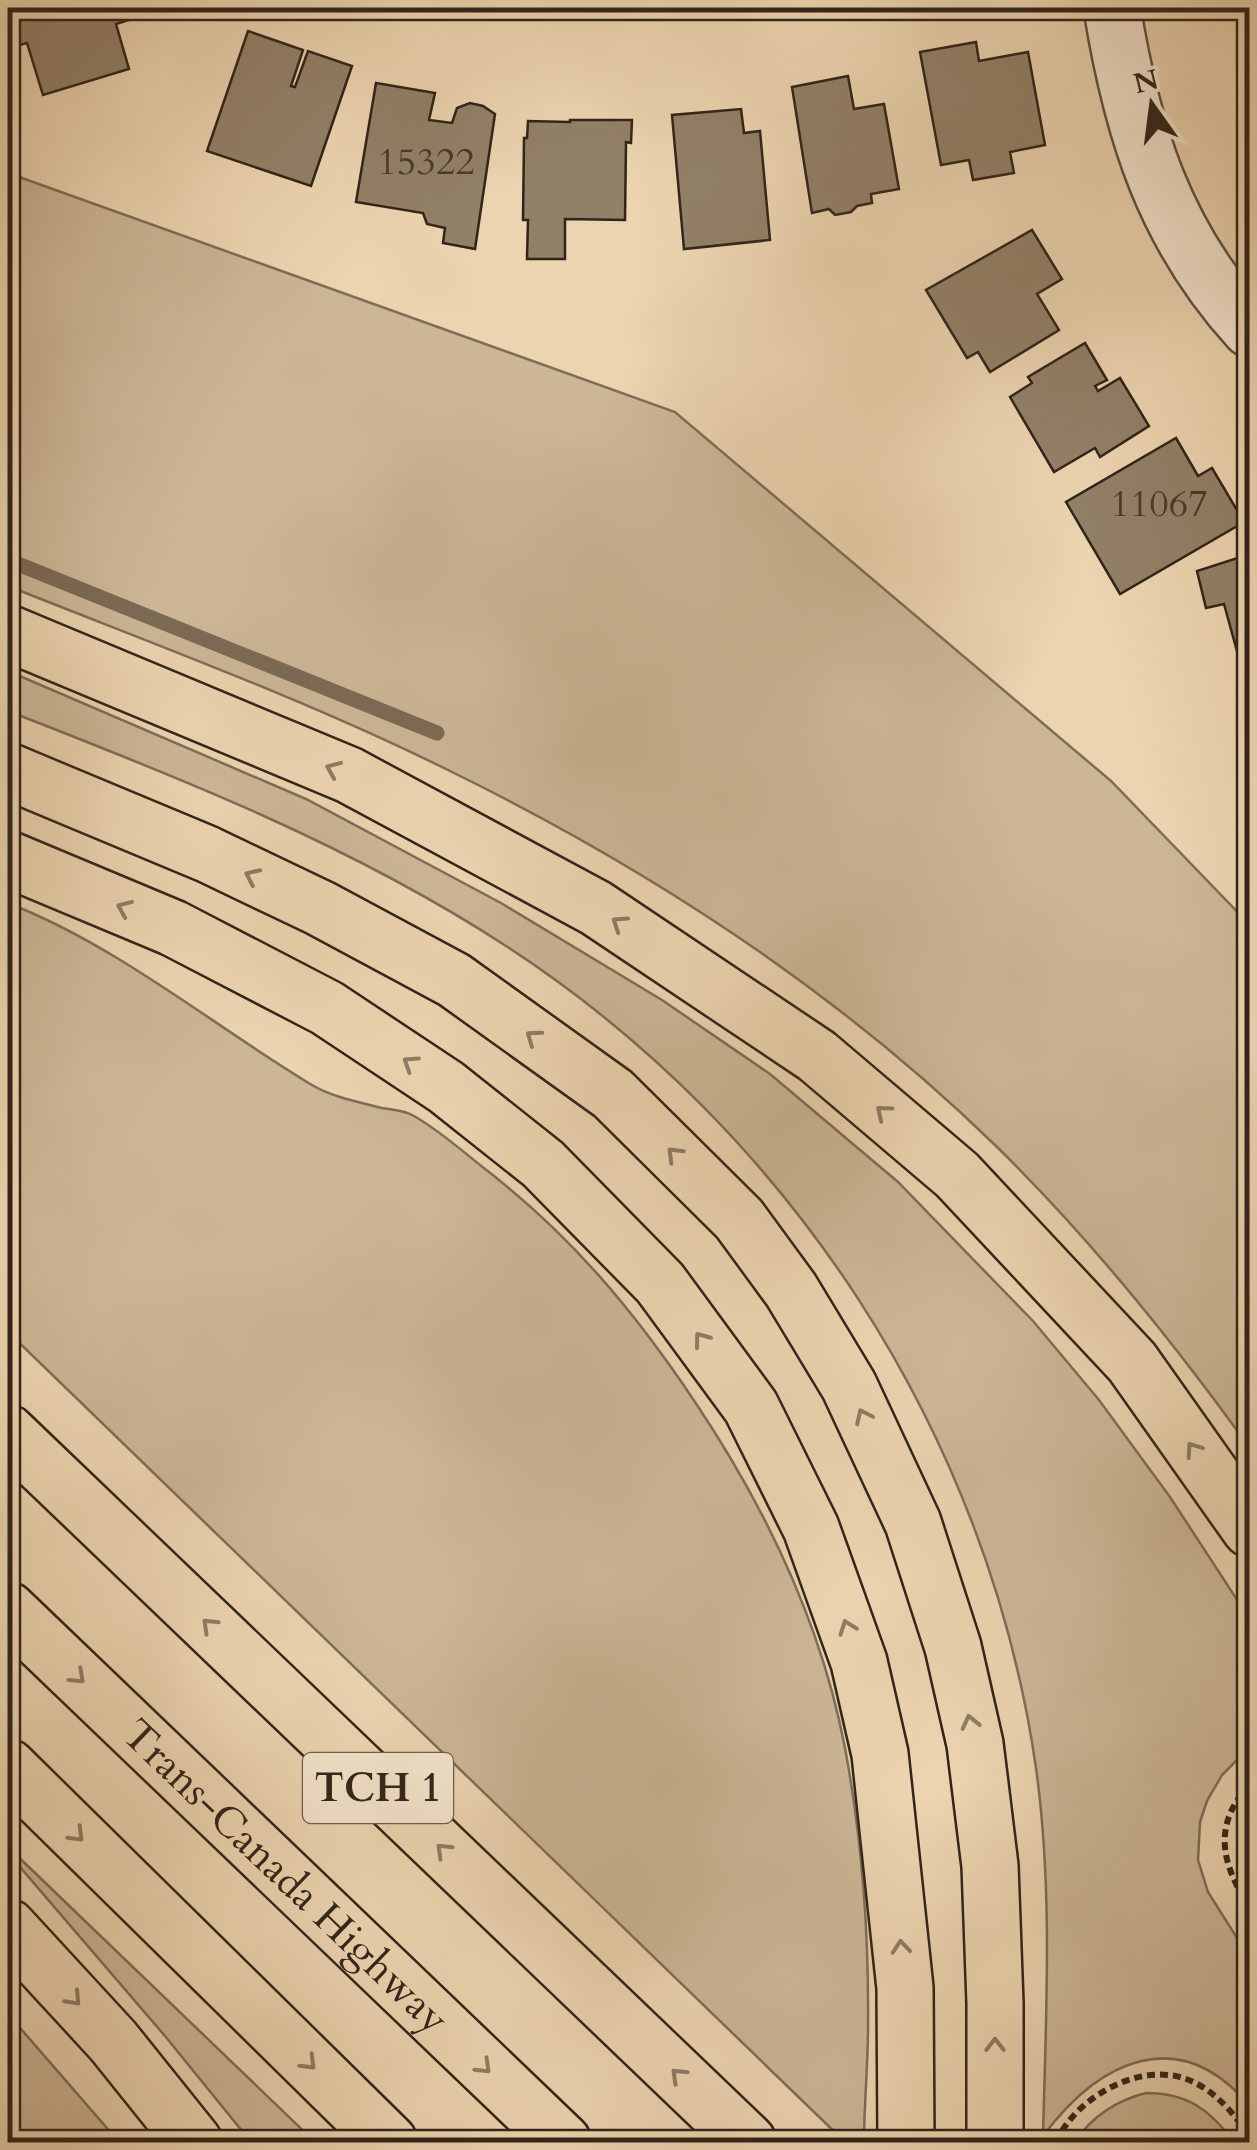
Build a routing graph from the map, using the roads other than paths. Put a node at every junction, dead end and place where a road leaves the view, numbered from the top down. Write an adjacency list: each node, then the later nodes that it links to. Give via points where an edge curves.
1 (1112, 8): 2 (street, via 1139,137 1157,186 1216,292)
2 (1250, 330)
3 (8, 634): 7 (highway, one-way to 3, via 1132,1362 957,1175 818,1056 596,908 349,775)
4 (8, 772): 16 (highway, one-way to 4, via 990,1866 976,1744 953,1647 913,1523 849,1386 791,1290 739,1219 612,1094 454,980 208,854)
5 (8, 859): 11 (highway, one-way to 5, via 905,1988 876,1735 859,1662 811,1528 752,1407 660,1283 543,1164 446,1087 326,1008 172,928)
6 (8, 1433): 15 (highway, TCH 1, one-way to 6)
7 (1250, 1529)
8 (8, 1610): 14 (highway, Trans-Canada Highway / TCH 1, one-way to 14)
9 (8, 1766): 13 (highway, one-way to 13)
10 (8, 1927): 12 (highway, one-way to 12)
11 (906, 2128)
12 (194, 2142)
13 (390, 2142)
14 (563, 2142)
15 (748, 2142)
16 (995, 2142)

